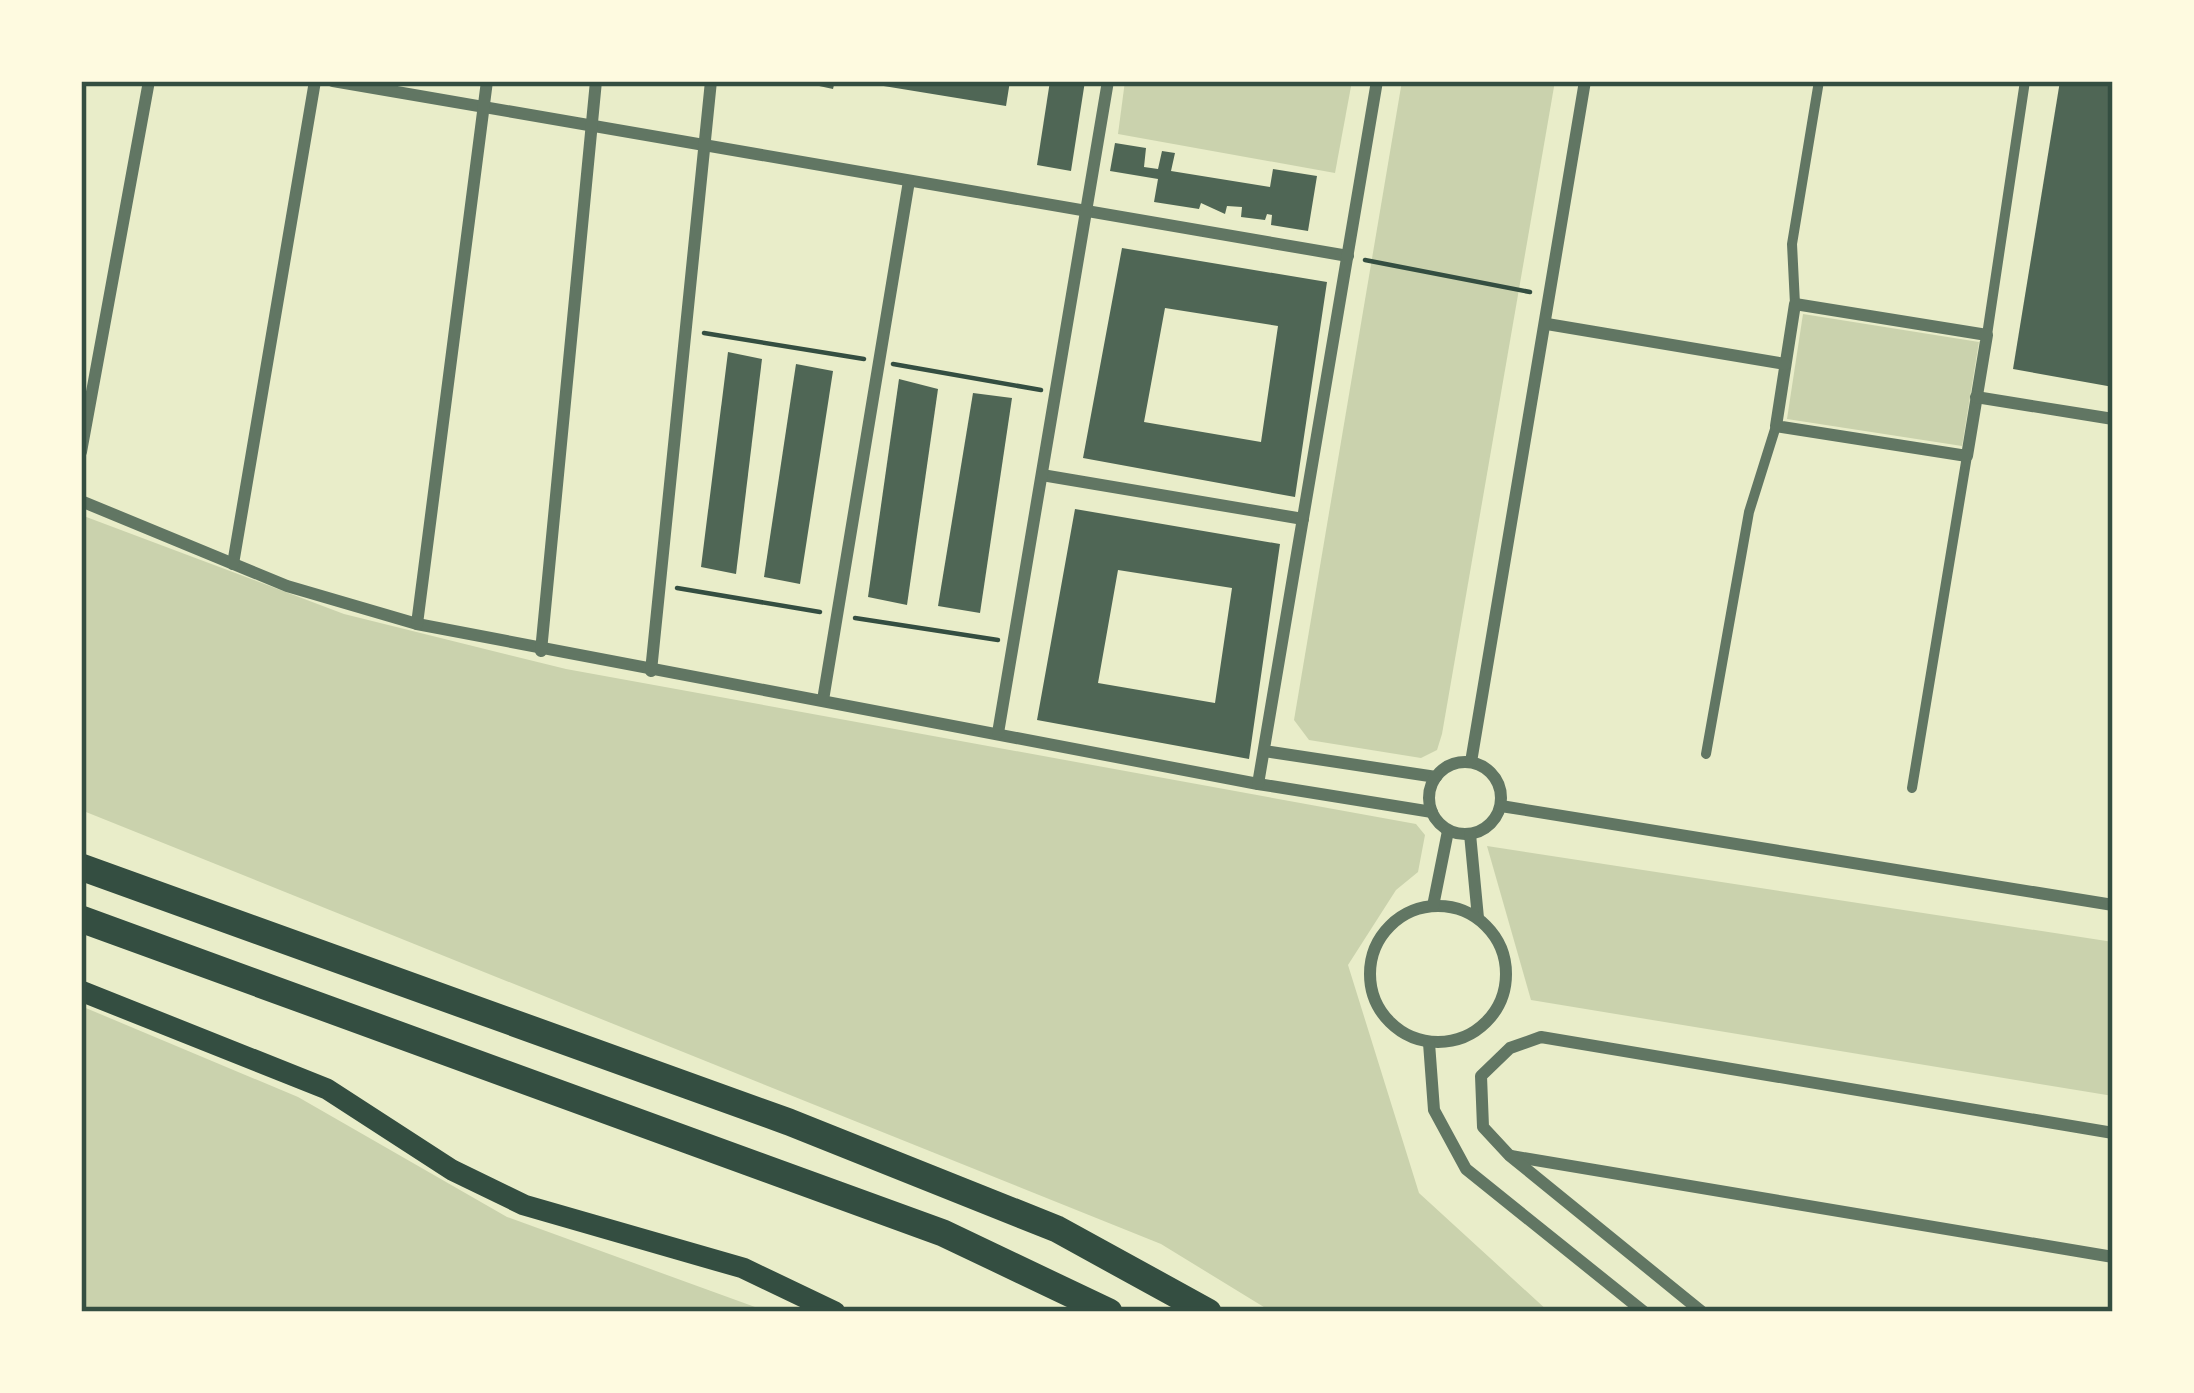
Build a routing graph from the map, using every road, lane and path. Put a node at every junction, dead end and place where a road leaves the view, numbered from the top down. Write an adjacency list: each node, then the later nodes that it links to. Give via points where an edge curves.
1 (149, 81): 26 (street)
2 (315, 81): 31 (street)
3 (333, 81): 12 (street)
4 (488, 81): 12 (street)
5 (596, 81): 13 (street)
6 (711, 81): 14 (street)
7 (1108, 81): 16 (street)
8 (1377, 81): 17 (street)
9 (1585, 81): 18 (street)
10 (1820, 81): 19 (street, via 1792,244)
11 (2026, 81): 21 (street)
12 (483, 108): 13 (street); 32 (street)
13 (592, 127): 14 (street); 33 (street)
14 (705, 144): 15 (street); 34 (street)
15 (909, 181): 16 (street); 35 (street)
16 (1086, 211): 17 (street); 28 (street)
17 (1348, 256): 18 (path); 30 (street)
18 (1552, 296): 20 (street)
19 (1796, 304): 21 (street); 22 (street)
20 (1547, 324): 22 (street); 39 (street)
21 (1987, 335): 23 (street)
22 (1785, 364): 25 (street)
23 (1976, 397): 24 (street); 27 (street)
24 (2113, 419)
25 (1776, 426): 27 (street); 38 (street, via 1749,512)
26 (81, 452)
27 (1967, 456): 42 (street)
28 (1042, 476): 30 (street); 36 (street)
29 (81, 501): 31 (street)
30 (1303, 519): 37 (street)
31 (232, 564): 32 (street)
32 (418, 624): 33 (street)
33 (541, 651): 34 (street)
34 (651, 671): 35 (street)
35 (824, 700): 36 (street)
36 (998, 734): 41 (street)
37 (1264, 751): 40 (street); 41 (street)
38 (1706, 754)
39 (1471, 762): 40 (street, via 1451,764); 43 (street, via 1492,773)
40 (1436, 777): 44 (street)
41 (1258, 784): 44 (street)
42 (1912, 788)
43 (1501, 806): 46 (street, via 1490,825); 49 (street)
44 (1432, 812): 45 (street)
45 (1448, 830): 46 (street); 48 (street)
46 (1470, 834): 50 (street)
47 (81, 868): 61 (highway, via 789,1122 1057,1228)
48 (1433, 906): 50 (street); 53 (street, via 1392,923 1370,962 1370,984 1390,1024)
49 (2113, 906)
50 (1478, 918): 53 (street, via 1504,955 1502,999 1473,1034)
51 (81, 919): 60 (highway, via 943,1233)
52 (81, 991): 59 (main road, via 327,1089 452,1170 524,1205 743,1268)
53 (1430, 1043): 62 (street, via 1434,1110 1466,1169)
54 (2113, 1133): 55 (street, via 1541,1037 1510,1048 1481,1076 1483,1127)
55 (1509, 1155): 56 (street); 63 (street)
56 (2113, 1257)
57 (563, 1312): 58 (path)
58 (616, 1312)
59 (835, 1312)
60 (1109, 1312)
61 (1208, 1312)
62 (1644, 1312)
63 (1702, 1312)

